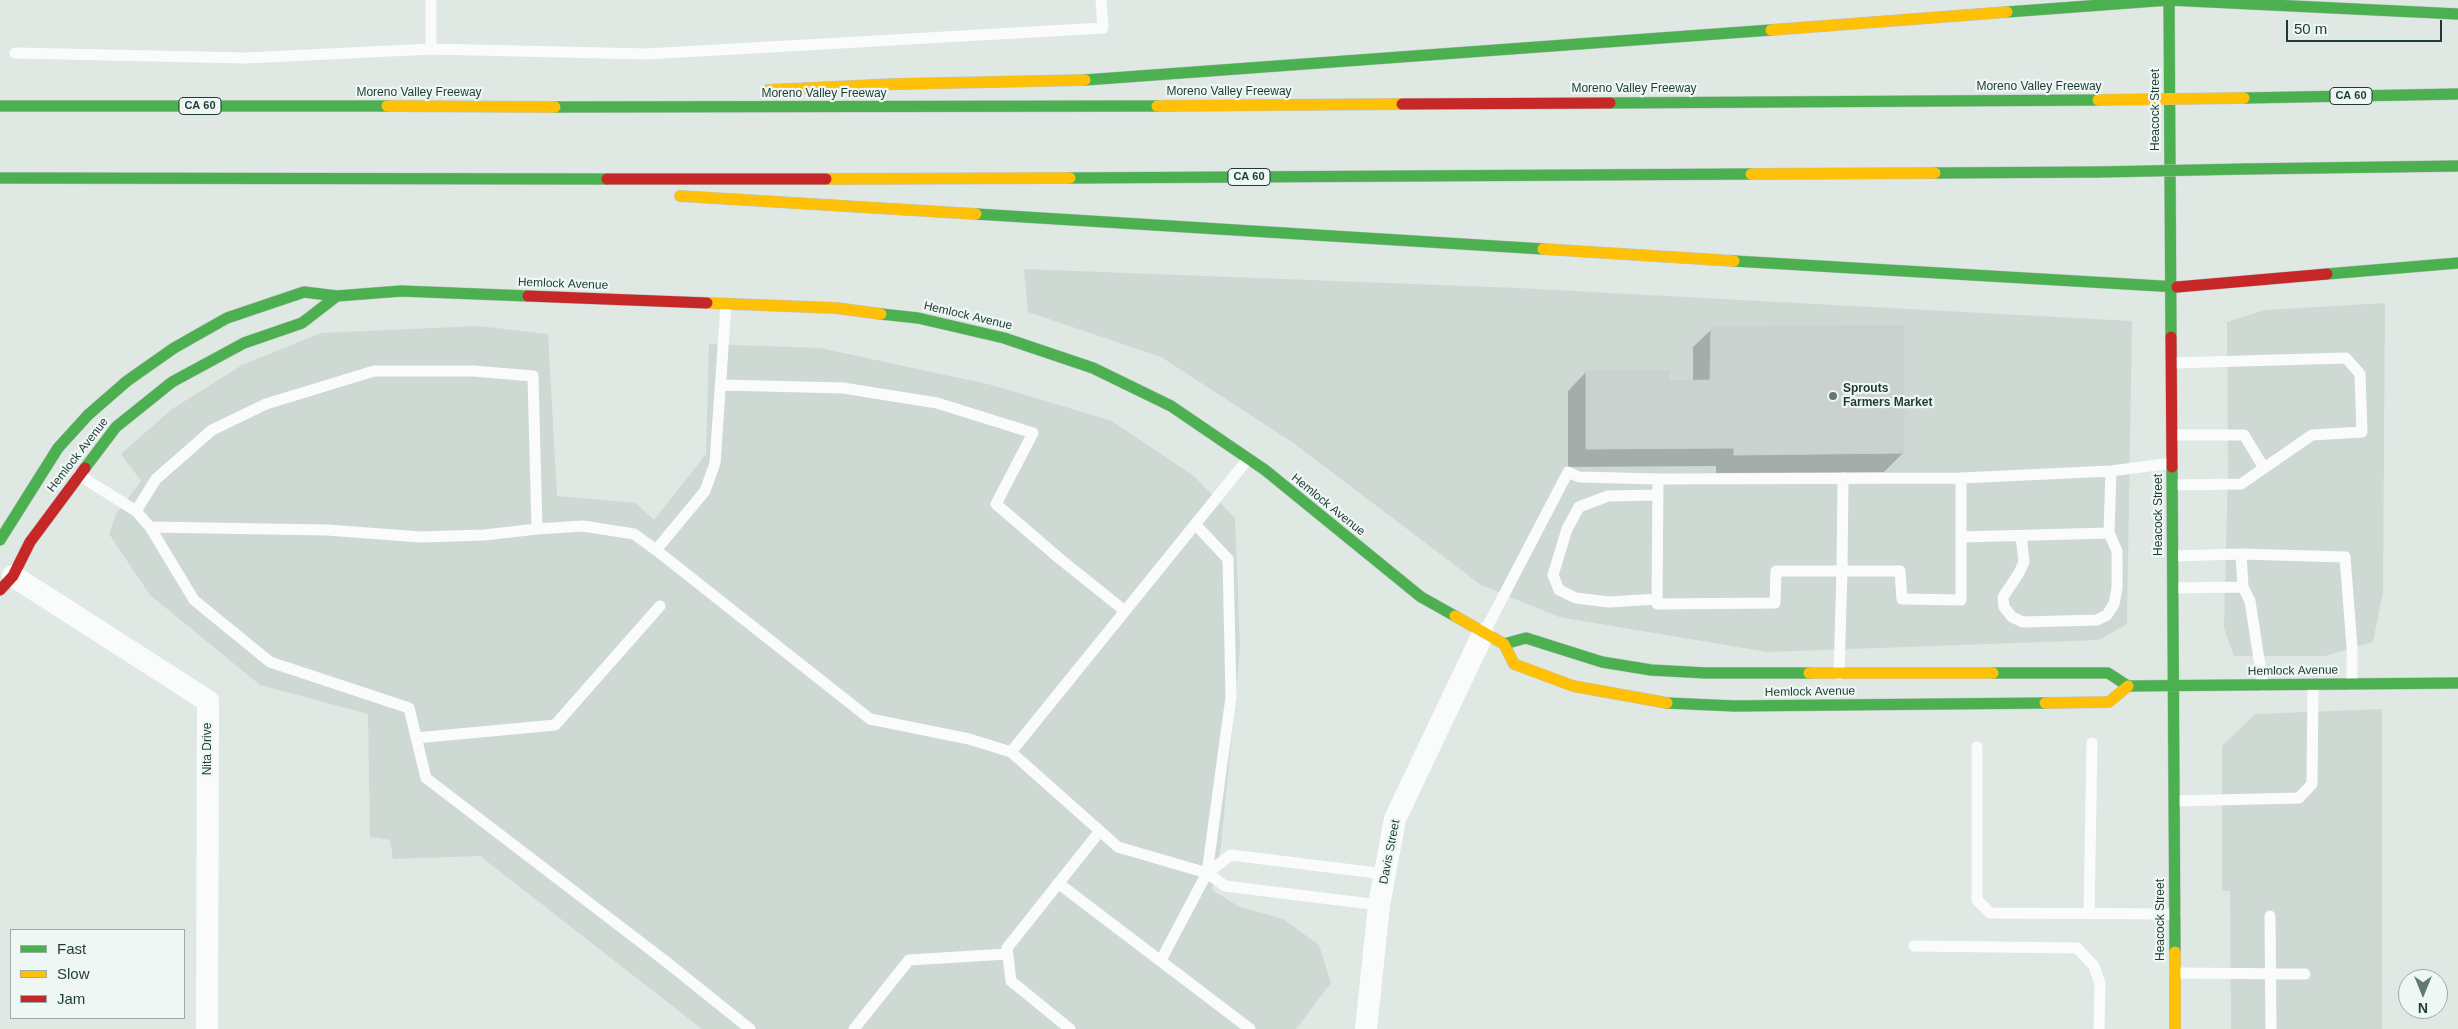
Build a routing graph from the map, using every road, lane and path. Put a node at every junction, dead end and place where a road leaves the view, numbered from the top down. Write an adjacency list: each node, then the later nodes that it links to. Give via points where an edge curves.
1 (431, 0): 5 (lane)
2 (1102, 0): 5 (lane, via 1102,28 647,54)
3 (2169, 0): 4 (main road); 7 (main road, via 1117,79); 18 (main road, Heacock Street)
4 (2458, 14)
5 (431, 49): 6 (lane, via 246,58)
6 (15, 53)
7 (757, 90)
8 (2458, 94): 11 (main road, Moreno Valley Freeway / CA 60, bridge, via 2098,100)
9 (658, 95): 11 (main road)
10 (0, 106): 11 (main road, Moreno Valley Freeway / CA 60)
11 (399, 107)
12 (2458, 166): 14 (main road, CA 60, bridge, via 2098,172 915,179)
13 (0, 178): 14 (main road, CA 60)
14 (399, 178): 15 (main road)
15 (608, 191)
16 (668, 195): 18 (main road)
17 (2458, 263): 18 (main road)
18 (2171, 288): 21 (main road, Heacock Street)
19 (337, 296): 20 (main road, Hemlock Avenue, via 401,291); 28 (main road, Hemlock Avenue, via 302,323 244,343 172,382 116,427); 41 (main road, Hemlock Avenue, via 304,292 227,318 143,370 88,415 58,448)
20 (726, 305): 22 (lane); 24 (main road, Hemlock Avenue, via 836,308 918,318 1004,338 1093,368 1171,406)
21 (2172, 363): 23 (main road, Heacock Street); 26 (lane, via 2346,358 2356,369 2360,374 2362,432 2312,435)
22 (722, 385): 42 (lane, via 716,464 705,491); 51 (lane, via 843,388 937,403 1033,433 996,504)
23 (2172, 436): 25 (main road, Heacock Street); 26 (lane, via 2244,435)
24 (1248, 459): 35 (lane); 52 (main road, Hemlock Avenue, via 1421,597)
25 (2172, 463): 27 (lane); 32 (main road, Heacock Street)
26 (2264, 468): 32 (lane, via 2241,484)
27 (2111, 472): 30 (lane); 38 (lane)
28 (79, 475): 34 (lane); 46 (main road, Hemlock Avenue)
29 (1843, 478): 30 (lane); 31 (lane); 45 (lane)
30 (1961, 478): 40 (lane)
31 (1658, 479): 33 (lane); 52 (lane, via 1579,477 1568,472)
32 (2173, 485): 44 (main road, Heacock Street)
33 (1658, 495): 49 (lane); 49 (lane, via 1608,496 1579,507 1567,528 1553,575 1559,590 1576,598 1609,602)
34 (136, 511): 36 (lane); 37 (lane, via 156,479 212,430 266,404 374,371 473,371 533,376)
35 (1195, 524): 51 (lane); 67 (lane, via 1228,559 1231,697)
36 (150, 527): 37 (lane, via 327,530 421,537 484,535); 61 (lane, via 194,600 270,662 409,708)
37 (537, 528): 42 (lane, via 583,526 634,534)
38 (2109, 533): 39 (lane); 39 (lane, via 2117,551 2114,604 2108,615 2097,620 2023,622 2012,617 2004,607 2003,597 2024,562)
39 (2021, 536): 40 (lane)
40 (1961, 537): 45 (lane, via 1961,600 1902,600 1900,571)
41 (0, 540)
42 (656, 550): 64 (lane, via 870,718 969,739)
43 (2241, 554): 44 (lane); 47 (lane); 56 (lane, via 2345,557)
44 (2173, 556): 48 (main road, Heacock Street)
45 (1842, 571): 49 (lane, via 1776,571 1775,603 1658,604); 54 (lane)
46 (4, 578): 80 (street, Nita Drive, via 208,701)
47 (2243, 587): 48 (lane); 57 (lane, via 2250,600)
48 (2174, 588): 60 (main road, Heacock Street)
49 (1658, 599)
50 (660, 606): 61 (lane, via 555,726)
51 (1125, 611): 64 (lane)
52 (1483, 634): 53 (main road, Hemlock Avenue); 68 (street, Davis Street, via 1395,819)
53 (1504, 644): 54 (main road, Hemlock Avenue, via 1526,638 1602,662 1651,670); 59 (main road, Hemlock Avenue, via 1514,664 1573,686 1680,705 2110,702)
54 (1839, 674): 59 (main road, Hemlock Avenue, via 2108,672)
55 (2458, 683): 56 (main road, Hemlock Avenue)
56 (2352, 684): 58 (main road, Hemlock Avenue)
57 (2263, 685): 58 (main road, Hemlock Avenue); 60 (main road, Hemlock Avenue)
58 (2313, 685): 65 (lane, via 2312,784 2299,798)
59 (2128, 686): 60 (main road, Hemlock Avenue)
60 (2174, 686): 65 (main road, Heacock Street)
61 (416, 738): 81 (lane, via 426,778)
62 (2092, 743): 71 (lane)
63 (1977, 747): 71 (lane, via 1977,900 1990,913)
64 (1011, 752): 66 (lane)
65 (2175, 800): 72 (main road, Heacock Street)
66 (1100, 831): 67 (lane, via 1118,847); 69 (lane)
67 (1207, 873): 68 (lane, via 1231,855); 70 (lane, via 1225,886); 76 (lane)
68 (1385, 874): 70 (street, Davis Street)
69 (1058, 883): 75 (lane, via 1006,948); 76 (lane)
70 (1379, 905): 85 (street, Davis Street)
71 (2089, 914): 72 (lane)
72 (2175, 914): 77 (main road, Heacock Street)
73 (2270, 916): 78 (lane)
74 (1914, 946): 86 (lane, via 2077,948 2094,966 2100,984)
75 (1007, 954): 82 (lane, via 909,960); 83 (lane, via 1011,981)
76 (1161, 960): 84 (lane)
77 (2175, 973): 78 (lane); 87 (main road, Heacock Street)
78 (2271, 974): 79 (lane); 88 (lane)
79 (2305, 974)
80 (207, 1029)
81 (750, 1029)
82 (854, 1029)
83 (1070, 1029)
84 (1250, 1029)
85 (1366, 1029)
86 (2099, 1029)
87 (2175, 1029)
88 (2271, 1029)

